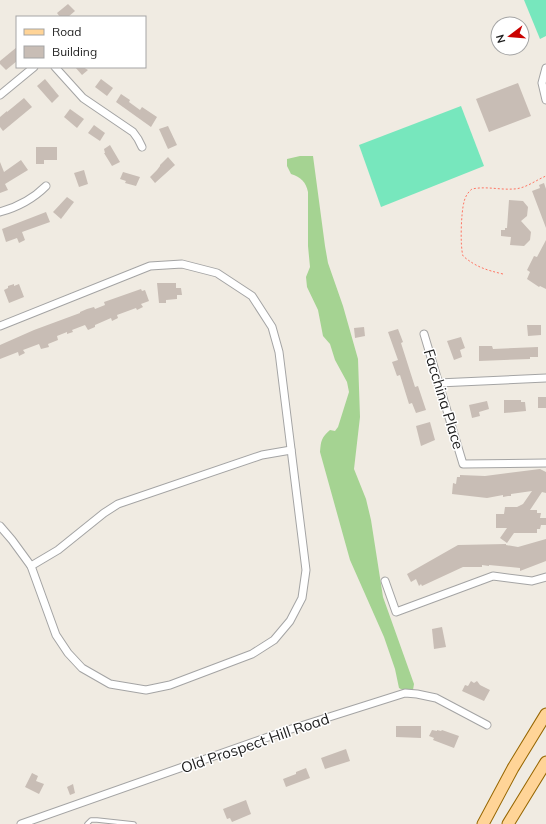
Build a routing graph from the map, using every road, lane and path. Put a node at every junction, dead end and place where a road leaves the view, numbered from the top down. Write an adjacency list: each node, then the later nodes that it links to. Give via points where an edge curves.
1 (33, 68): 4 (street)
2 (57, 68): 6 (street, via 84,98 133,132)
3 (546, 68): 5 (street, via 542,83)
4 (0, 95)
5 (546, 100)
6 (142, 147)
7 (546, 176): 10 (path, via 514,189 472,188 466,196 461,243 463,256 483,269)
8 (46, 186): 9 (street, via 36,196)
9 (0, 212)
10 (503, 274)
11 (0, 326): 15 (street, via 150,266 182,264 217,273 252,296 272,327 279,352)
12 (424, 334): 14 (street, Facchina Place)
13 (546, 378): 14 (street)
14 (438, 383): 16 (street, Facchina Place, via 463,464)
15 (291, 450): 18 (street, via 262,455 118,504 58,550); 18 (street, via 306,570 302,598 290,621 274,640 252,654 170,685 146,690 110,684 82,668 68,653 56,635)
16 (546, 463)
17 (0, 526): 18 (street)
18 (31, 566)
19 (546, 578): 20 (street, via 532,581 493,576 396,612)
20 (385, 581)
21 (546, 714): 27 (main road)
22 (487, 725): 24 (street, Old Prospect Hill Road, via 436,698 404,693 285,731)
23 (546, 762): 28 (main road)
24 (21, 824)
25 (87, 824): 26 (lane, via 91,820 97,820)
26 (134, 824)
27 (483, 824)
28 (508, 824)

